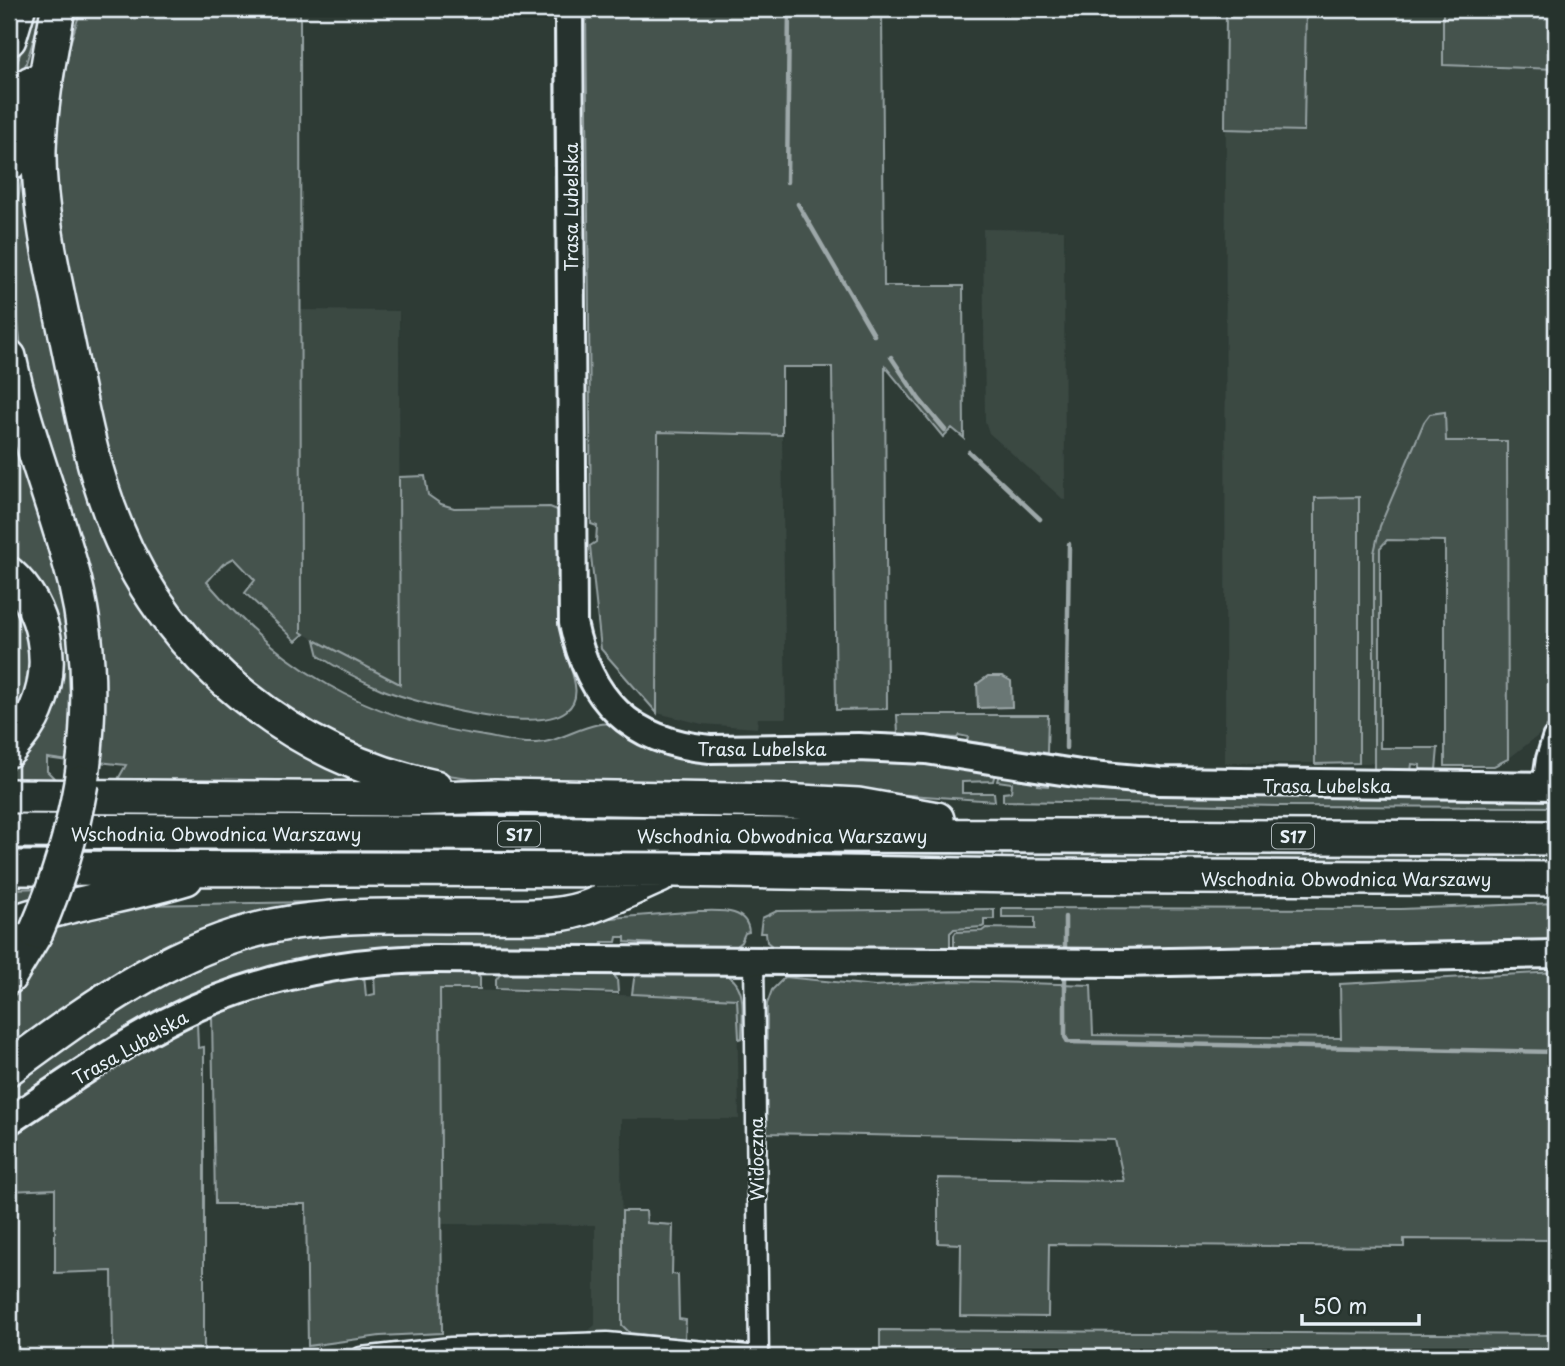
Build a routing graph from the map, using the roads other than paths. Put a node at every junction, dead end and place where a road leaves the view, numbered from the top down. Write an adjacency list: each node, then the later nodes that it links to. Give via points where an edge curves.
1 (18, 9): 4 (highway)
2 (58, 9): 5 (highway); 12 (highway, via 39,151 44,208 99,479 116,528 139,573 172,624 206,662 281,724 351,761 407,781)
3 (569, 9): 10 (street, Trasa Lubelska, via 573,623 594,686 626,719 658,738 710,749 904,749 1159,781)
4 (9, 39)
5 (9, 164)
6 (9, 358): 20 (highway, bridge, via 64,543 83,628 88,705 81,783 66,850 53,892)
7 (9, 574): 9 (highway, via 32,603 47,656 45,685 36,710)
8 (1556, 739): 10 (street, via 1550,759)
9 (9, 750)
10 (1551, 786)
11 (9, 796): 12 (highway)
12 (496, 796): 14 (highway, via 858,805)
13 (9, 831): 14 (highway, Wschodnia Obwodnica Warszawy / S17)
14 (1030, 835): 15 (highway, Wschodnia Obwodnica Warszawy / S17)
15 (1556, 838)
16 (224, 867): 17 (highway, S17); 18 (highway, S17); 20 (highway, via 139,892 65,907)
17 (9, 868)
18 (674, 870): 19 (highway, Wschodnia Obwodnica Warszawy / S17); 24 (highway, via 572,912 341,917 239,934 143,975)
19 (1556, 880)
20 (22, 928): 23 (highway)
21 (1556, 954): 22 (street, Trasa Lubelska, via 1182,963)
22 (754, 961): 25 (street, Trasa Lubelska, via 401,959 302,973 232,994 167,1021); 27 (street, Widoczna)
23 (9, 977)
24 (9, 1068)
25 (9, 1121)
26 (361, 1357): 27 (street, via 451,1347 607,1342)
27 (759, 1357)

